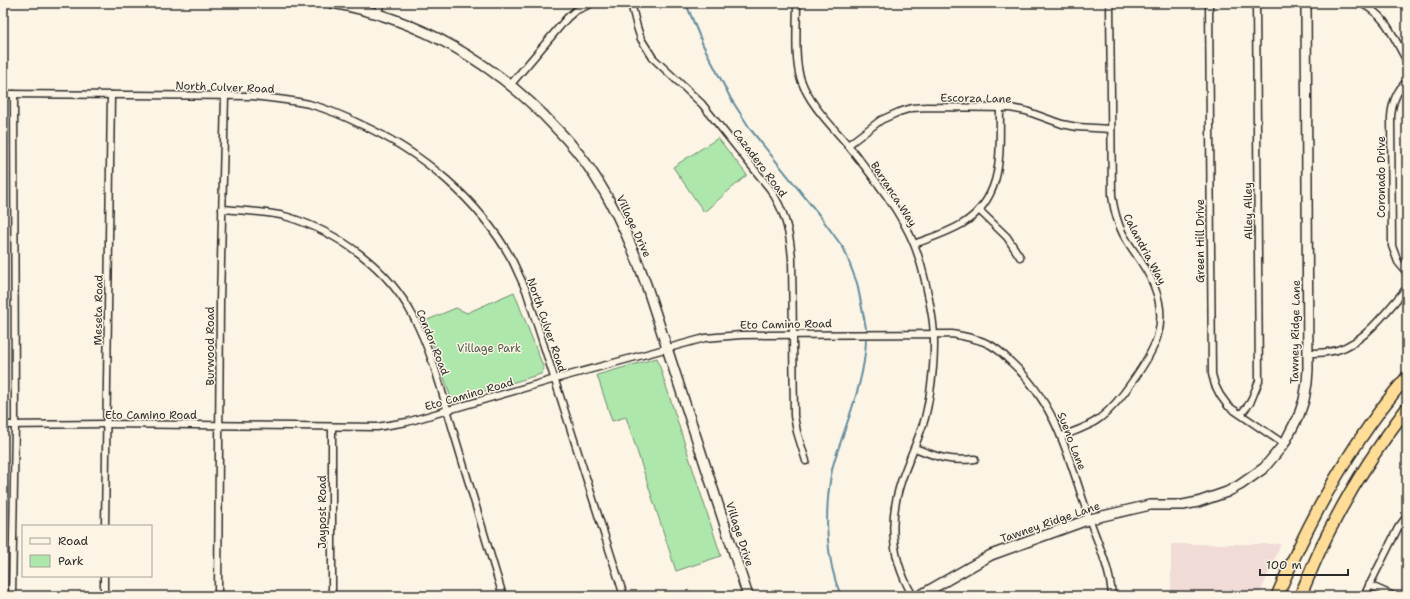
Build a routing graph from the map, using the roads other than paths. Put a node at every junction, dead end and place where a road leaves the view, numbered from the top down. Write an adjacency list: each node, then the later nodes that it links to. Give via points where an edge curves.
1 (332, 3): 11 (street, Village Drive)
2 (381, 3): 11 (street)
3 (593, 3): 14 (street, via 575,11 567,18)
4 (631, 3): 28 (street, Cazadero Road, via 641,39 653,58 702,104 770,189 780,207 788,227 791,246)
5 (797, 3): 21 (street, Barranca Way, via 796,33 801,80 818,110)
6 (1110, 3): 20 (street, Calandria Way)
7 (1209, 3): 36 (street, Green Hill Drive, via 1211,364 1215,385 1220,395 1228,406)
8 (1256, 3): 36 (street, Alley Alley, via 1259,381 1250,403)
9 (1306, 3): 31 (street, Tawney Ridge Lane)
10 (1360, 3): 12 (street, via 1370,8 1392,31)
11 (377, 14): 14 (street, Village Drive, via 452,45)
12 (1407, 61)
13 (1407, 81): 26 (street, Coronado Drive, via 1398,92 1392,108 1391,149 1392,246 1398,262)
14 (511, 84): 30 (street, Village Drive, via 572,145 607,196 634,250)
15 (3, 94): 16 (street, North Culver Road)
16 (14, 94): 17 (street, North Culver Road); 39 (street)
17 (111, 95): 18 (street, North Culver Road); 37 (street, Meseta Road)
18 (224, 96): 22 (street, Burwood Road); 33 (street, North Culver Road, via 283,100 338,114 400,145 437,172 479,214 511,260 526,290)
19 (1000, 107): 20 (street, Escorza Lane, via 1018,109 1077,128); 21 (street, Escorza Lane, via 927,107 905,110 881,120); 23 (street, via 998,174 991,194)
20 (1111, 129): 42 (street, Calandria Way, via 1114,211 1123,234 1154,286 1160,308 1158,336 1142,369 1121,398 1099,419)
21 (848, 145): 24 (street, Barranca Way, via 884,194)
22 (222, 210): 35 (street, Condor Road, via 287,216 314,227 361,254 399,293 413,316 433,363); 40 (street, Burwood Road)
23 (979, 210): 24 (street, via 962,224); 25 (street, via 1007,237)
24 (914, 244): 29 (street, Barranca Way, via 926,287)
25 (1020, 256)
26 (1407, 273)
27 (1407, 288): 31 (street, via 1365,335 1352,344 1327,352)
28 (793, 334): 29 (street, Eto Camino Road); 30 (street, Eto Camino Road, via 700,338); 46 (street, Cazadero Road, via 794,416)
29 (934, 334): 42 (street, Sueno Lane, via 971,337 997,349 1028,379 1040,395); 44 (street, Barranca Way, via 925,418)
30 (667, 347): 33 (street, Eto Camino Road); 58 (street, Village Drive)
31 (1308, 353): 43 (street, Tawney Ridge Lane, via 1304,400)
32 (1407, 377): 62 (highway, via 1337,474 1309,526)
33 (555, 378): 35 (street, Eto Camino Road); 57 (street, North Culver Road)
34 (1407, 408): 63 (highway, via 1356,481 1332,524)
35 (447, 410): 41 (street, Eto Camino Road, via 392,426); 56 (street, Condor Road)
36 (1241, 414): 43 (street, Green Hill Drive)
37 (106, 424): 39 (street, Eto Camino Road); 40 (street, Eto Camino Road); 49 (street, Meseta Road)
38 (3, 425): 39 (street, Eto Camino Road)
39 (15, 425): 52 (street)
40 (220, 425): 41 (street, Eto Camino Road); 54 (street, Burwood Road)
41 (332, 427): 55 (street, Jaypost Road)
42 (1062, 436): 48 (street, Sueno Lane)
43 (1284, 444): 48 (street, Tawney Ridge Lane, via 1264,468 1220,495 1183,505 1150,505)
44 (915, 448): 45 (street, via 953,460); 59 (street, Barranca Way, via 898,492 893,523 897,560)
45 (975, 460)
46 (806, 461)
47 (1407, 516): 51 (street, via 1398,528)
48 (1090, 519): 60 (street, Tawney Ridge Lane, via 991,554); 61 (street, Sueno Lane, via 1106,564)
49 (105, 525)
50 (104, 577): 53 (street)
51 (1369, 585): 64 (street); 65 (street)
52 (12, 596)
53 (104, 596)
54 (218, 596)
55 (332, 596)
56 (503, 596)
57 (624, 596)
58 (748, 596)
59 (913, 596)
60 (919, 596)
61 (1112, 596)
62 (1277, 596)
63 (1300, 596)
64 (1364, 596)
65 (1394, 596)

